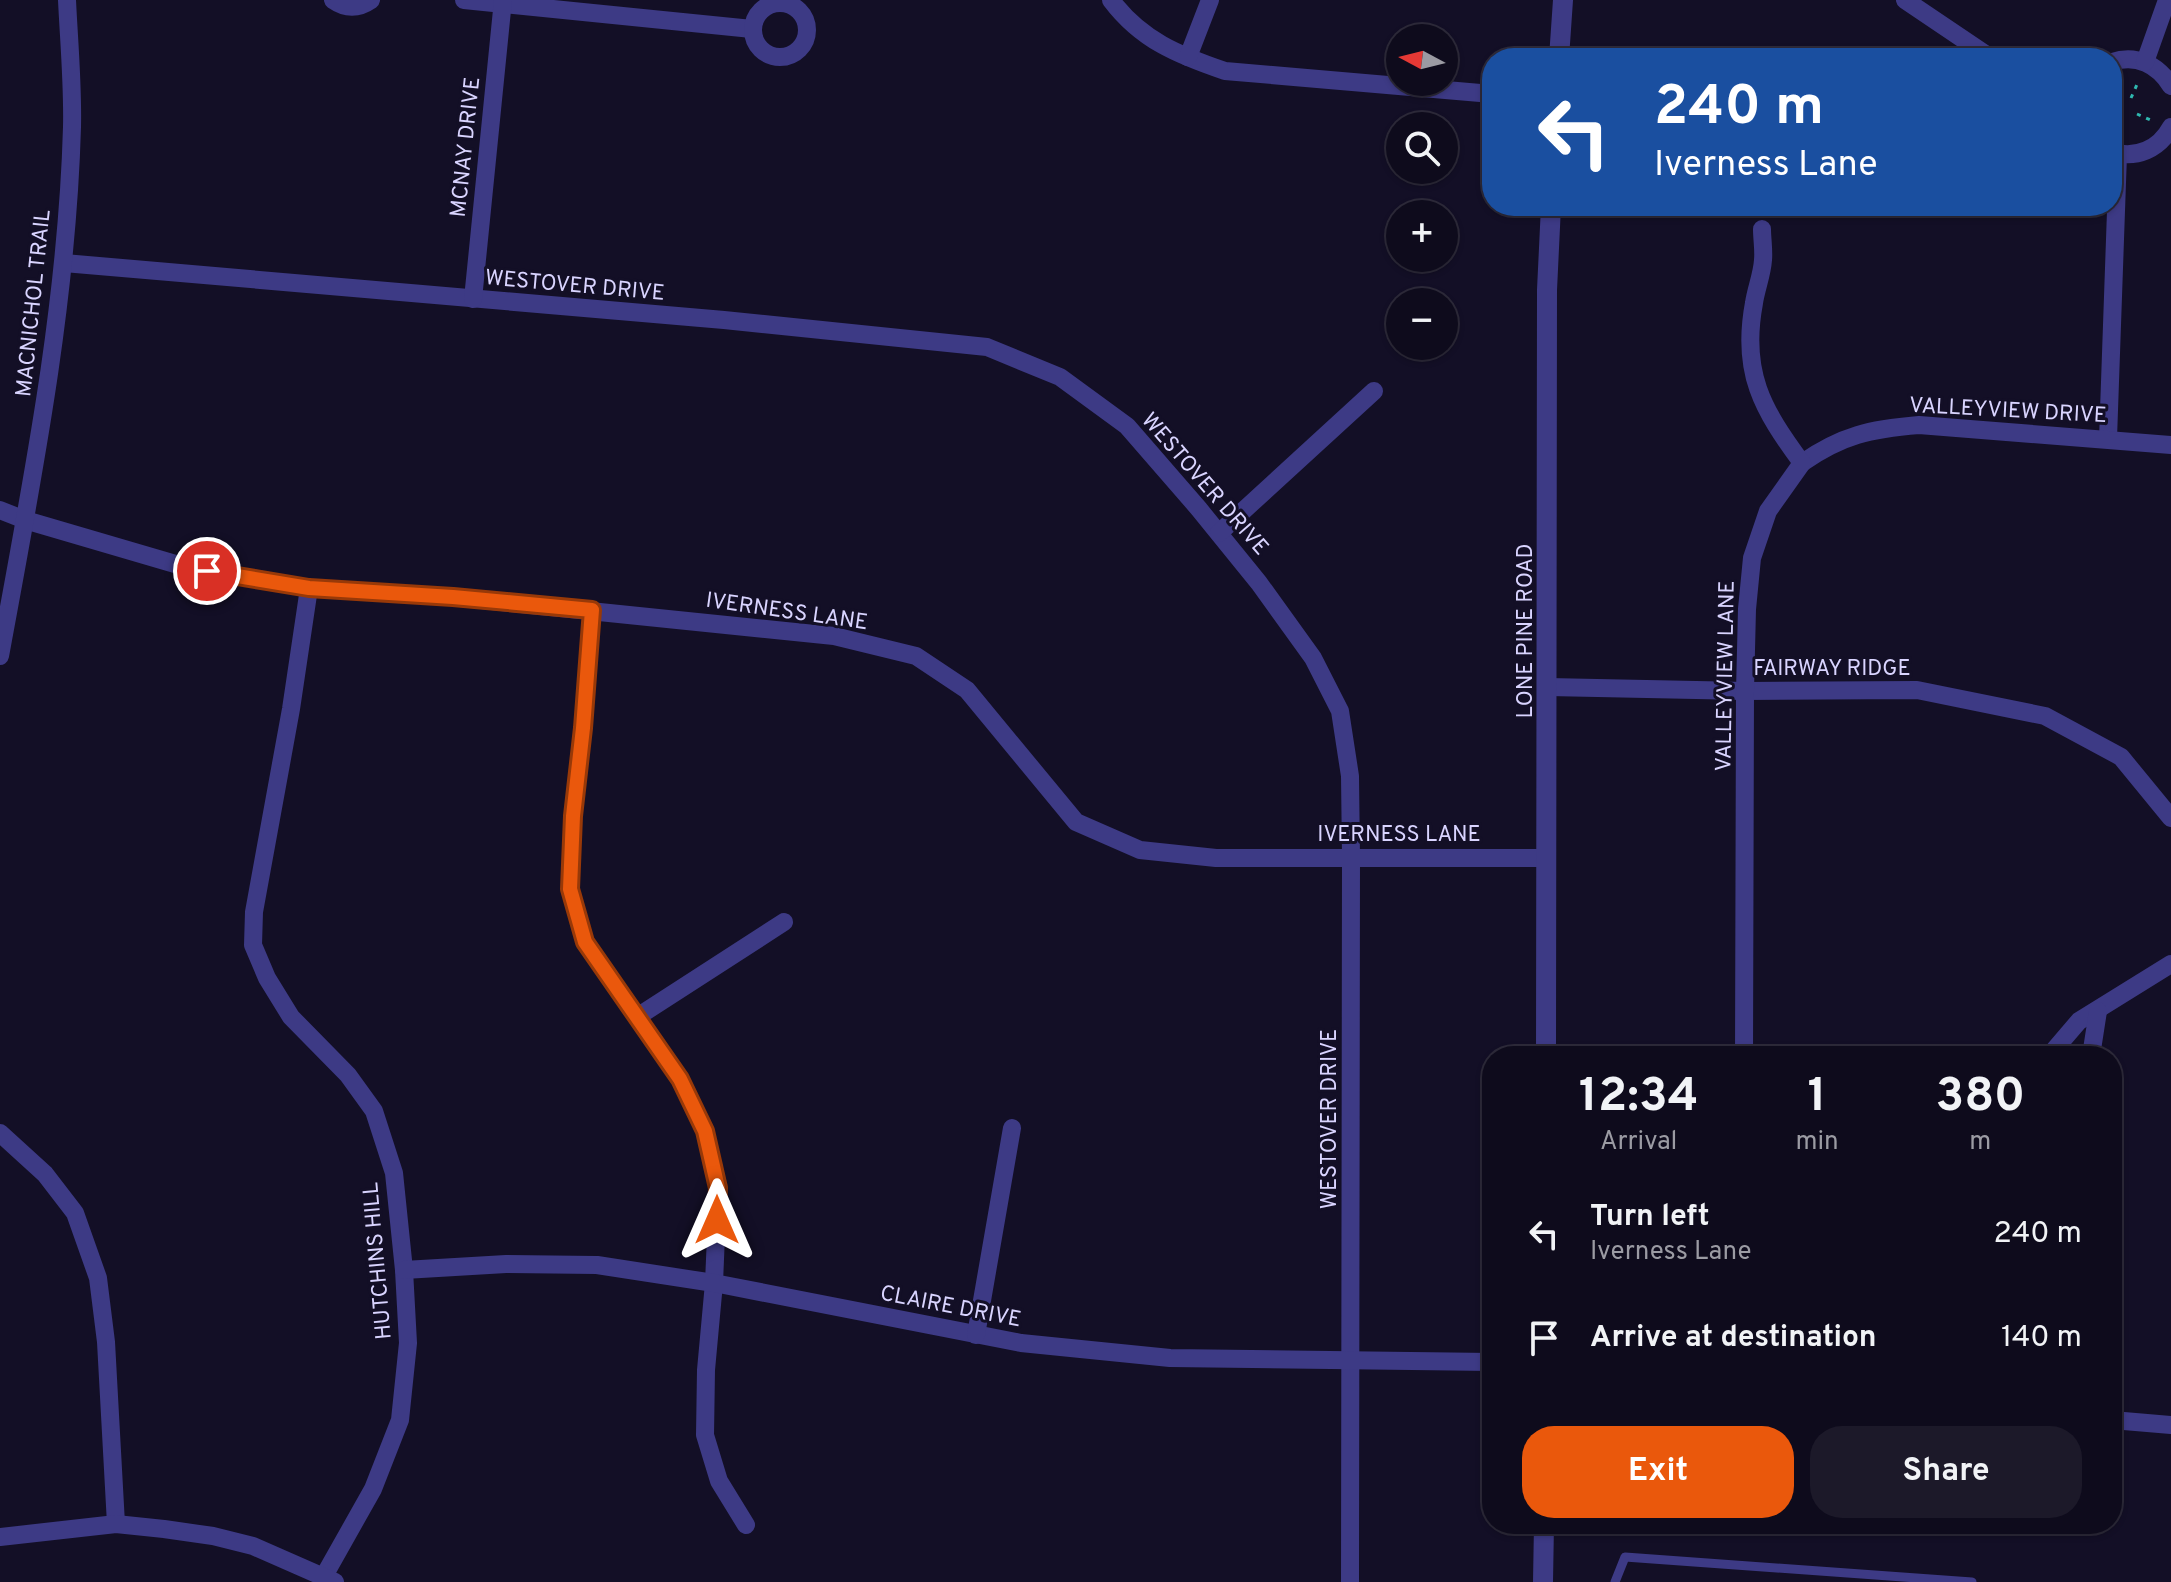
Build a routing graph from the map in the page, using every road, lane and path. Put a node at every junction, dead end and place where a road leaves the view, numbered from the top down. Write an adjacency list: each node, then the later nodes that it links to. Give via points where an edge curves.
1 (67, 0): 24 (street, MACNICHOL TRAIL, via 72,125)
2 (333, 0): 3 (street, via 352,8)
3 (371, 0)
4 (464, 0): 10 (street)
5 (1111, 0): 14 (street, via 1125,19 1153,40)
6 (1210, 0): 14 (street)
7 (1563, 0): 12 (street)
8 (1905, 0): 13 (street)
9 (2167, 0): 16 (street)
10 (503, 2): 11 (street); 25 (street, MCNAY DRIVE)
11 (752, 29)
12 (1560, 48)
13 (1976, 48)
14 (1188, 57): 18 (street, via 1225,71)
15 (2122, 59): 16 (street)
16 (2145, 62): 17 (street)
17 (2171, 86)
18 (1482, 93)
19 (2171, 127): 20 (street, via 2155,146)
20 (2122, 154)
21 (1551, 216): 36 (street, LONE PINE ROAD)
22 (2113, 216): 27 (street)
23 (1762, 229): 29 (street, via 1763,259 1749,343 1752,369 1761,399)
24 (64, 263): 25 (street, WESTOVER DRIVE); 31 (street, MACNICHOL TRAIL)
25 (473, 299): 32 (street, WESTOVER DRIVE, via 987,347 1060,377 1127,426)
26 (1374, 391): 32 (street)
27 (2108, 439): 28 (street, VALLEYVIEW DRIVE); 29 (street, VALLEYVIEW DRIVE, via 1919,425 1847,437)
28 (2171, 445)
29 (1802, 463): 37 (street, VALLEYVIEW LANE, via 1768,511 1752,558)
30 (0, 510): 31 (street, IVERNESS LANE)
31 (25, 520): 33 (street, IVERNESS LANE, via 182,566); 35 (street, MACNICHOL TRAIL)
32 (1219, 533): 39 (street, WESTOVER DRIVE, via 1313,658 1340,711 1350,776)
33 (309, 588): 34 (street, IVERNESS LANE); 51 (street, HUTCHINS HILL, via 254,912 253,945 291,1017 348,1075 374,1111 394,1173)
34 (592, 610): 39 (street, IVERNESS LANE, via 834,636 916,656 967,690 1076,822 1140,850 1216,858); 44 (street, via 570,889 585,942)
35 (0, 656)
36 (1548, 687): 37 (street, FAIRWAY RIDGE); 40 (street, LONE PINE ROAD)
37 (1745, 691): 38 (street, FAIRWAY RIDGE, via 1917,690 2045,716 2121,757); 46 (street, VALLEYVIEW LANE)
38 (2171, 818)
39 (1351, 857): 40 (street, IVERNESS LANE); 54 (street, WESTOVER DRIVE)
40 (1547, 858): 45 (street, LONE PINE ROAD)
41 (784, 922): 44 (street)
42 (2171, 964): 43 (street)
43 (2098, 1011): 47 (street, via 2079,1021); 48 (street)
44 (637, 1017): 52 (street, via 680,1079 705,1131 718,1188)
45 (1546, 1046)
46 (1744, 1046)
47 (2059, 1046)
48 (2093, 1046)
49 (1012, 1128): 53 (street)
50 (0, 1133): 58 (street, via 45,1174 75,1213 98,1278)
51 (404, 1270): 52 (street, CLAIRE DRIVE, via 597,1265); 62 (street, HUTCHINS HILL, via 408,1343 400,1420)
52 (714, 1283): 53 (street, CLAIRE DRIVE); 59 (street, via 705,1435 719,1481)
53 (976, 1335): 54 (street, CLAIRE DRIVE, via 1170,1358)
54 (1350, 1359): 55 (street, CLAIRE DRIVE); 63 (street, WESTOVER DRIVE)
55 (1482, 1362)
56 (2122, 1421): 57 (street)
57 (2171, 1425)
58 (116, 1524): 61 (street); 62 (street, via 253,1546)
59 (746, 1525)
60 (1544, 1534): 64 (street)
61 (0, 1537)
62 (330, 1579)
63 (1350, 1582)
64 (1543, 1582)
65 (1615, 1582): 66 (lane, via 1625,1557)
66 (1972, 1582)

